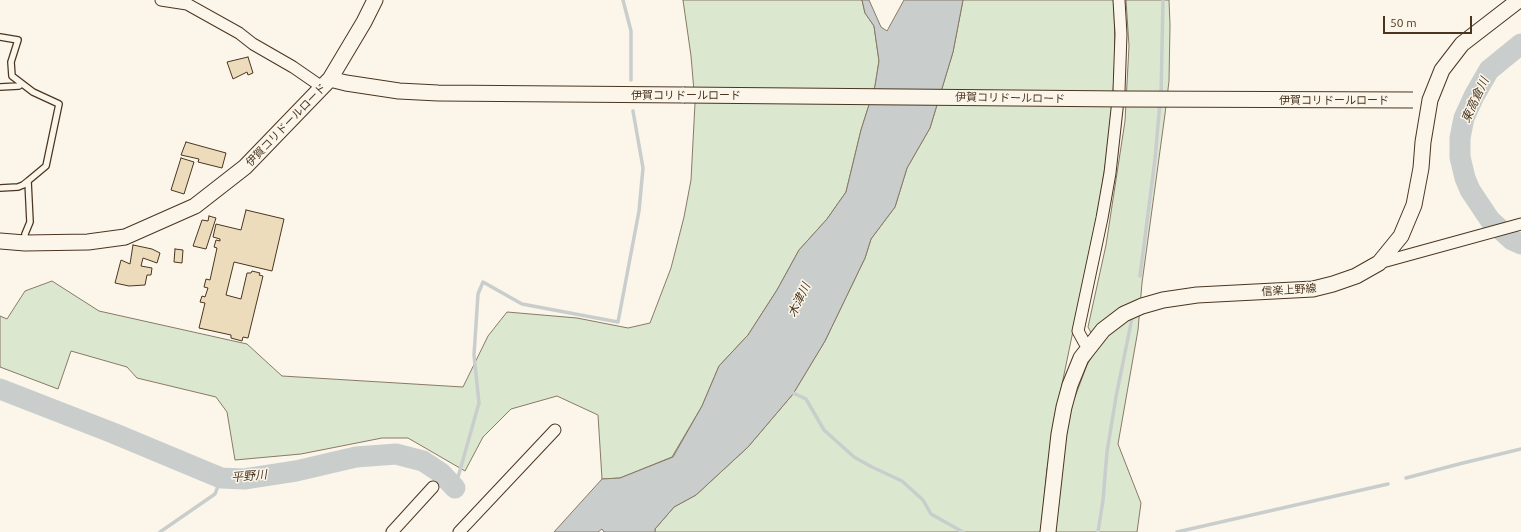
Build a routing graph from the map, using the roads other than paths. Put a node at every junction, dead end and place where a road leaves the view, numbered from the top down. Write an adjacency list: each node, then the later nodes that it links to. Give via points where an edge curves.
1 (161, 0): 6 (street, via 187,4 239,32 253,44 293,67)
2 (375, 0): 6 (street)
3 (1119, 0): 16 (street, via 1119,91 1110,173 1078,331)
4 (1519, 0): 9 (street, 信楽上野線, via 1462,44 1442,70)
5 (0, 37): 7 (lane, via 18,40 12,62 12,76)
6 (326, 83): 9 (street, 伊賀コリドールロード, bridge, via 438,93 1125,100); 14 (street, 伊賀コリドールロード, via 245,168 195,206 125,237 88,242)
7 (22, 84): 8 (lane); 10 (lane, via 59,104 46,166)
8 (0, 87)
9 (1430, 100): 15 (street, 信楽上野線, via 1414,205 1401,236)
10 (28, 181): 11 (lane, via 23,185); 14 (lane, via 30,222 25,234)
11 (0, 188)
12 (1521, 224): 15 (street)
13 (0, 242): 14 (street, 伊賀コリドールロード)
14 (25, 243)
15 (1380, 263): 16 (street, 信楽上野線, via 1356,276 1314,289 1197,295 1142,306 1124,314 1103,330)
16 (1090, 347): 21 (street, 信楽上野線, via 1076,369 1064,408)
17 (555, 430): 20 (street)
18 (433, 487): 19 (street)
19 (392, 532)
20 (459, 532)
21 (1048, 532)

